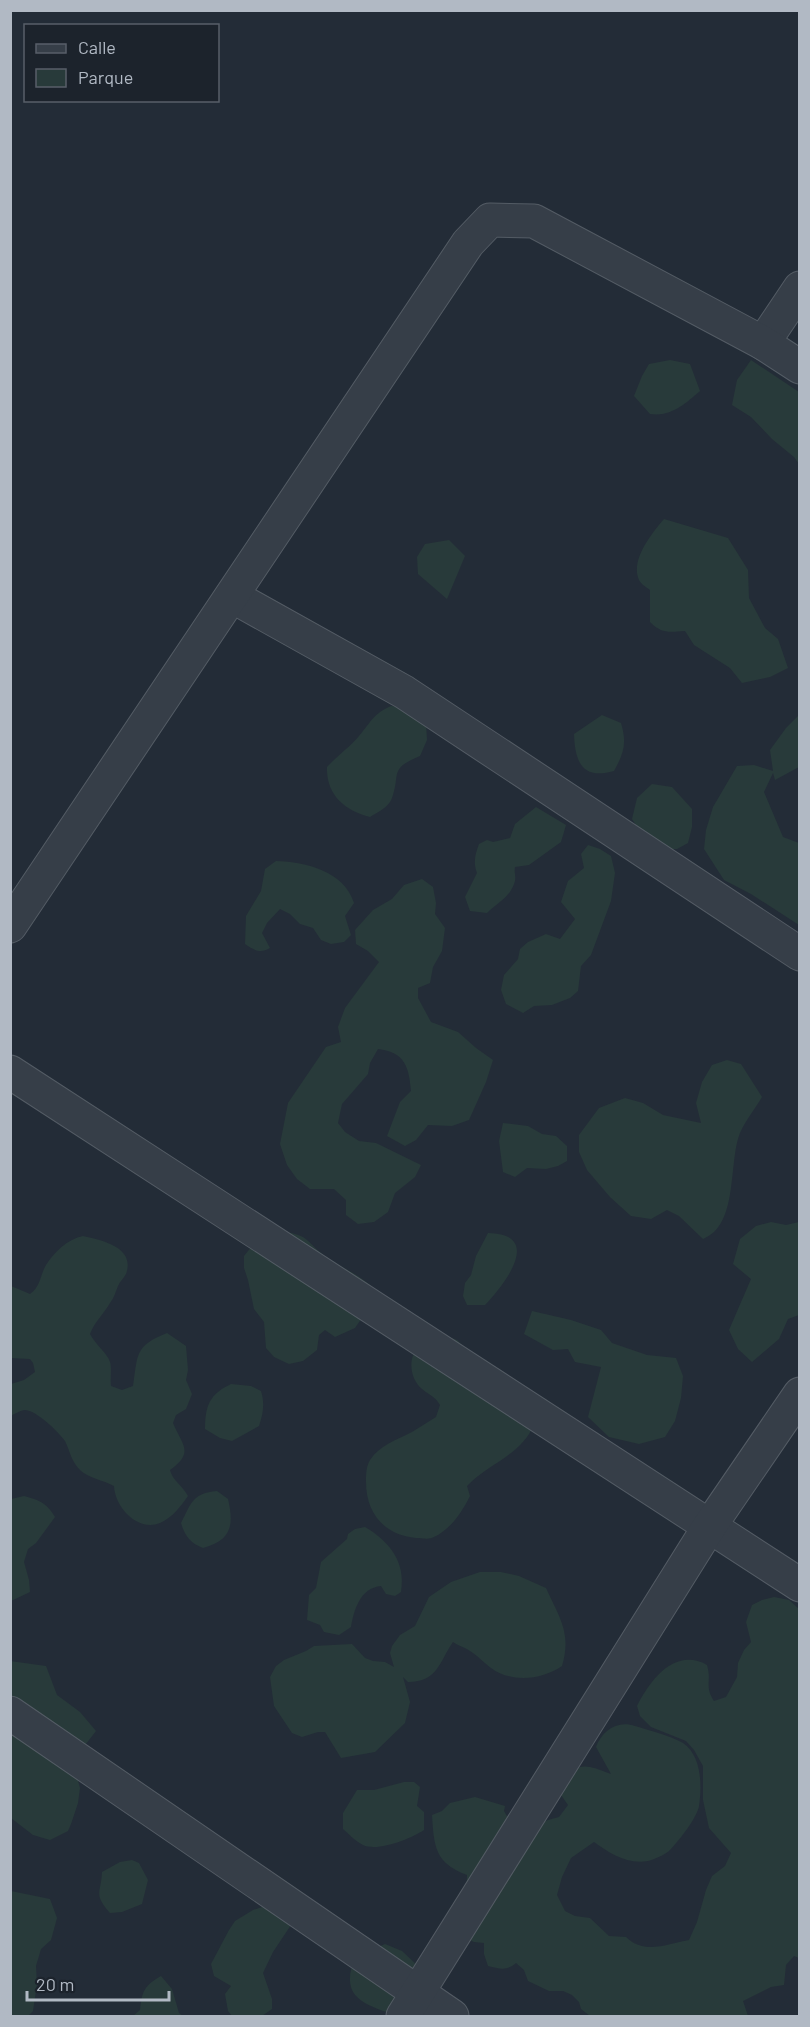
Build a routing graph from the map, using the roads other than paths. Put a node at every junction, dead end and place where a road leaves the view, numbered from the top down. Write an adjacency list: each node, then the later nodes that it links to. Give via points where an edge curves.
1 (800, 288): 2 (street)
2 (763, 343): 3 (street); 4 (street, via 534,221 490,220 468,243)
3 (800, 367)
4 (232, 596): 5 (street); 6 (street, via 404,692)
5 (10, 926)
6 (800, 954)
7 (10, 1072): 9 (street)
8 (800, 1394): 9 (street)
9 (709, 1527): 10 (street); 12 (street)
10 (800, 1586)
11 (10, 1713): 12 (street)
12 (410, 2005): 13 (street)
13 (452, 2016)

